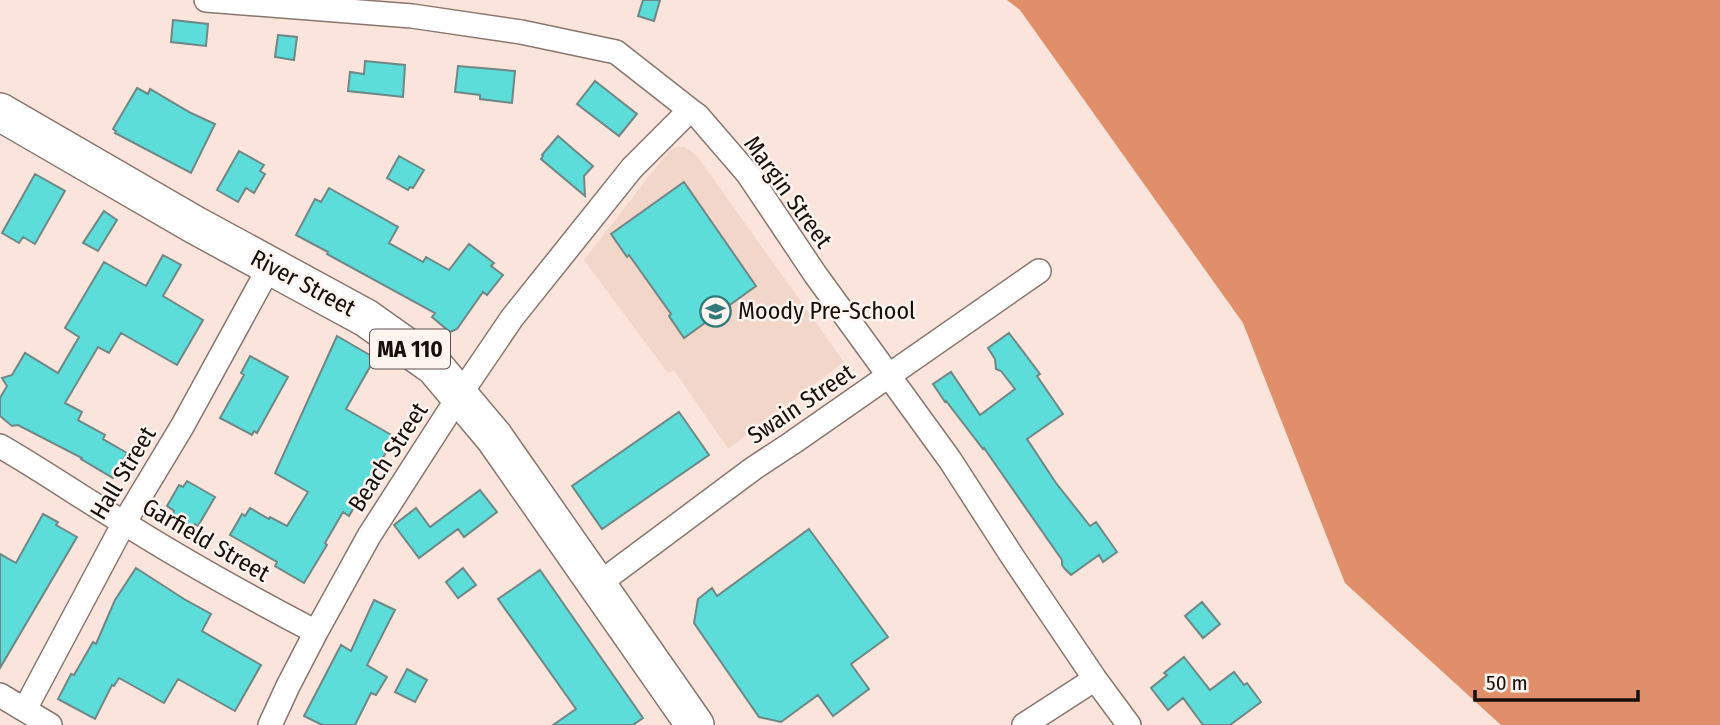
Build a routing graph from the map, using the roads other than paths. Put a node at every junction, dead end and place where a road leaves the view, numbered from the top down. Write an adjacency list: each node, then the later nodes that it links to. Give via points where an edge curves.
1 (206, 0): 2 (street, Margin Street, via 412,16 616,52)
2 (690, 110): 6 (street, Margin Street, via 748,174); 7 (street, Beach Street, via 632,168 512,318)
3 (0, 112): 4 (main road, River Street / MA 110)
4 (270, 266): 7 (main road, River Street / MA 110, via 366,317 435,366); 9 (street, Hall Street)
5 (1039, 271): 6 (street, Swain Street)
6 (889, 376): 10 (street, Swain Street, via 754,468); 12 (street, Margin Street)
7 (459, 396): 10 (main road, River Street / MA 110, via 494,437); 11 (street, Beach Street, via 369,536)
8 (0, 446): 9 (street, Garfield Street)
9 (124, 523): 11 (street, Garfield Street); 14 (street, Hall Street)
10 (597, 585): 15 (main road, River Street / MA 110)
11 (316, 632): 17 (street, Beach Street)
12 (1096, 679): 18 (street); 19 (street, Margin Street)
13 (0, 695): 14 (street)
14 (25, 709): 16 (street)
15 (691, 723)
16 (50, 725)
17 (270, 725)
18 (1024, 725)
19 (1129, 725)

